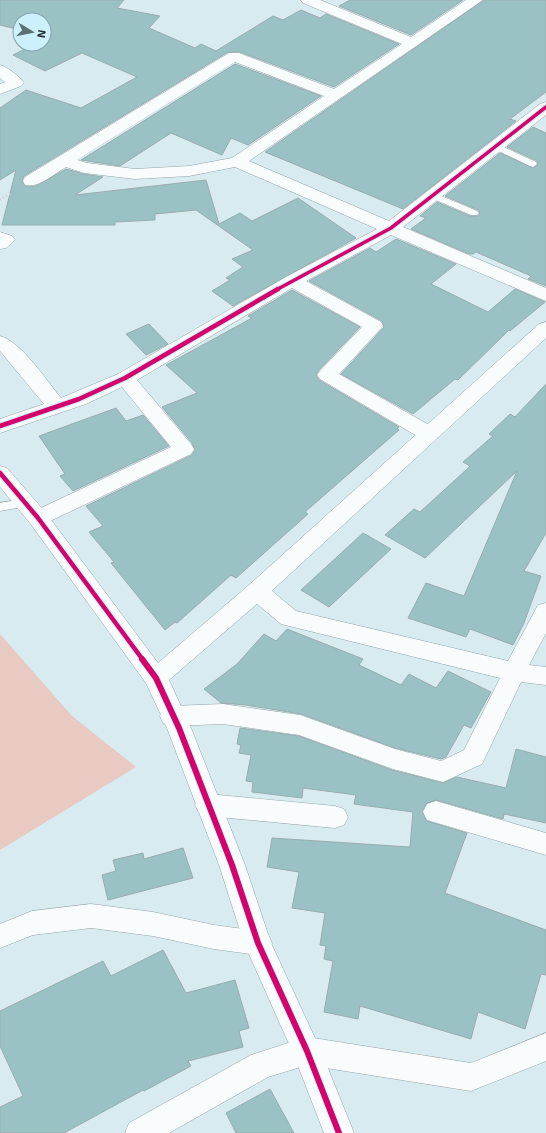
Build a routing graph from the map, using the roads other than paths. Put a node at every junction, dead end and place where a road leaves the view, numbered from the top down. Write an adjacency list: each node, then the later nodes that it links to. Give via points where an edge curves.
1 (308, 0): 3 (street)
2 (476, 0): 3 (street)
3 (413, 43): 6 (street)
4 (0, 70): 5 (street, via 16,83)
5 (0, 89)
6 (336, 95): 9 (street, via 234,56); 10 (street)
7 (546, 107): 8 (street)
8 (496, 146): 11 (lane); 13 (street)
9 (64, 160): 10 (street, via 84,168 135,174 188,171); 12 (street)
10 (237, 162): 15 (street)
11 (533, 164)
12 (31, 181)
13 (432, 195): 14 (lane); 15 (street)
14 (474, 214)
15 (391, 228): 18 (street); 19 (street)
16 (0, 237): 17 (street, via 6,240)
17 (0, 244)
18 (292, 281): 22 (street); 25 (street, via 374,326 327,374)
19 (546, 295)
20 (546, 328): 25 (street)
21 (0, 342): 23 (street, via 11,350)
22 (124, 378): 23 (street); 28 (street, via 184,449)
23 (57, 407): 24 (street)
24 (0, 426)
25 (429, 434): 29 (street)
26 (0, 473): 28 (street)
27 (0, 507): 28 (lane)
28 (31, 510): 33 (street)
29 (257, 592): 31 (street, via 289,618); 33 (street)
30 (546, 611): 31 (street)
31 (514, 672): 32 (street); 34 (street, via 473,757 443,772 393,759 300,725 223,714)
32 (546, 676)
33 (156, 678): 34 (street)
34 (172, 716): 35 (street)
35 (208, 805): 37 (street); 40 (street, via 232,865)
36 (436, 812): 38 (street)
37 (335, 817)
38 (546, 844)
39 (0, 936): 40 (street, via 32,923 91,916)
40 (258, 943): 42 (street)
41 (546, 1046): 42 (street, via 471,1077)
42 (308, 1051): 43 (street, via 261,1065); 44 (street)
43 (140, 1133)
44 (339, 1133)

